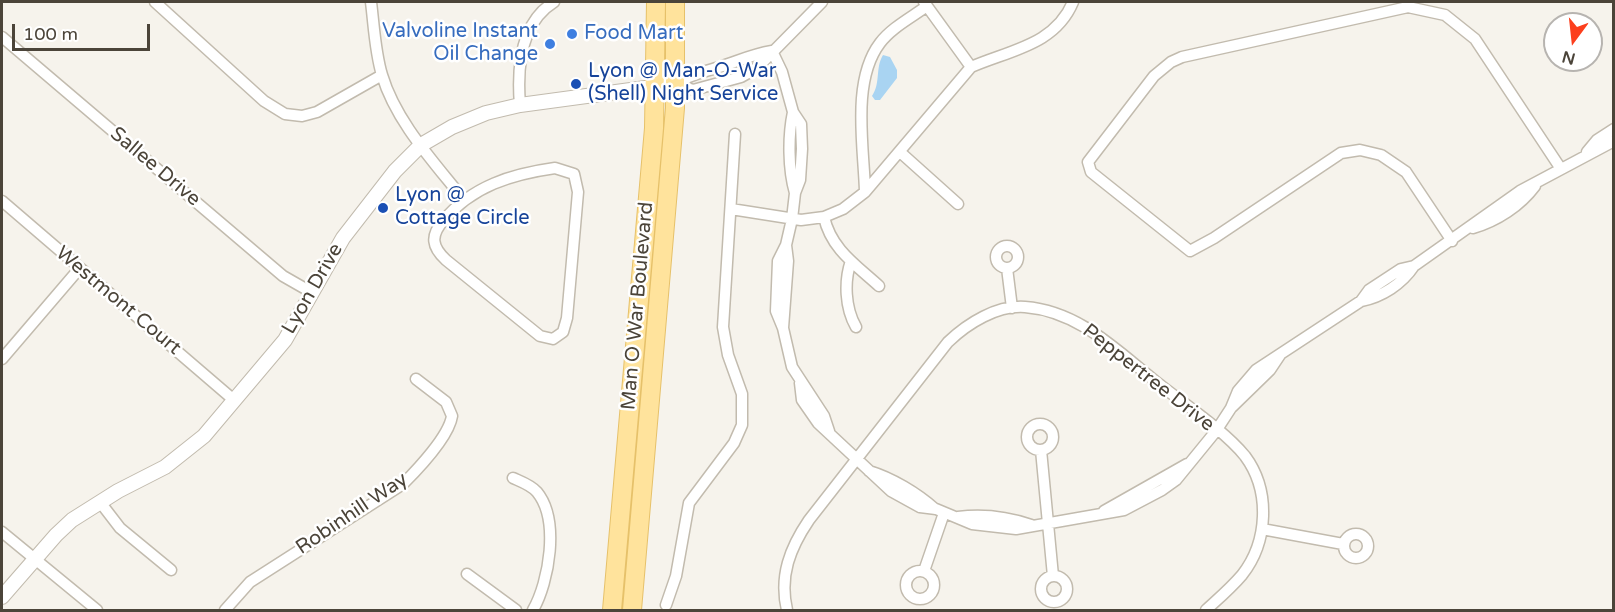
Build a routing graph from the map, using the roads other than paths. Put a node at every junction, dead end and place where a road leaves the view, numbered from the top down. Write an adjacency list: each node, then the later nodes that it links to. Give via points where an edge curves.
1 (155, 2): 12 (street, via 264,101 285,114 302,116 317,111)
2 (371, 2): 12 (street)
3 (554, 2): 15 (street, via 536,19 521,51)
4 (656, 2): 14 (main road, Man O War Boulevard)
5 (675, 2): 13 (main road, Man O War Boulevard)
6 (822, 2): 10 (street, Lyon Drive)
7 (1073, 2): 11 (street, via 1045,37)
8 (925, 4): 11 (street); 23 (street, via 881,41 864,77)
9 (2, 37): 35 (street, Sallee Drive, via 283,276)
10 (772, 51): 13 (street, Lyon Drive, via 747,55); 13 (street, Lyon Drive, via 741,77 693,90); 29 (street, via 794,112)
11 (971, 67): 20 (street)
12 (382, 75): 19 (street, via 392,100)
13 (675, 84): 14 (street, Lyon Drive); 63 (main road, Man O War Boulevard)
14 (655, 87): 15 (street, Lyon Drive); 62 (main road, Man O War Boulevard)
15 (520, 105): 19 (street, Lyon Drive, via 469,119)
16 (1614, 129): 21 (street, via 1597,140)
17 (735, 134): 27 (street)
18 (1614, 141): 21 (street)
19 (421, 145): 24 (street); 35 (street, Lyon Drive, via 395,171 349,230)
20 (900, 152): 23 (street); 26 (street)
21 (1587, 153): 22 (street)
22 (1562, 169): 30 (street, via 1483,216); 30 (street, via 1475,39 1445,15 1408,7 1171,62 1154,76 1088,162 1091,172 1190,251 1341,153 1372,151 1406,172)
23 (865, 192): 28 (street)
24 (464, 200): 24 (street, via 436,231 437,252 540,336 557,337 567,318 578,192 574,174 555,168 519,174 488,185)
25 (2, 201): 33 (street, Westmont Court)
26 (958, 204)
27 (731, 209): 29 (street); 57 (street, via 723,327 742,394 742,425 734,443 689,503 676,576)
28 (824, 218): 29 (street); 31 (street, via 830,239)
29 (792, 219): 43 (street, via 778,261 776,311 800,383 815,400 829,431)
30 (1452, 241): 41 (street, via 1414,266 1406,278 1376,299 1361,301 1280,355)
31 (851, 261): 34 (street); 37 (street, via 848,299)
32 (1007, 268): 36 (street)
33 (79, 269): 38 (street); 40 (street, Westmont Court)
34 (879, 286)
35 (312, 292): 40 (street, Lyon Drive, via 285,340)
36 (1012, 308): 41 (street, Peppertree Drive, via 1054,312 1089,329); 43 (street, Peppertree Drive, via 975,321 948,342)
37 (856, 327)
38 (2, 359)
39 (416, 379): 59 (street, Robinhill Way, via 446,402 452,416 448,429 416,471 403,484 250,582)
40 (235, 401): 45 (street, Lyon Drive, via 204,436 165,467)
41 (1216, 430): 47 (street, via 1187,464 1103,512); 48 (street, Peppertree Drive, via 1254,471 1263,501)
42 (1041, 450): 47 (street)
43 (856, 460): 46 (street, via 868,471 884,476); 64 (street, Peppertree Drive, via 792,548 785,575)
44 (513, 478): 61 (street, via 538,493 549,528 548,573)
45 (100, 502): 51 (street, Lyon Drive, via 72,520); 52 (street, via 120,528)
46 (940, 511): 47 (street, via 957,517 975,515); 53 (street)
47 (1046, 524): 55 (street)
48 (1262, 529): 50 (street); 65 (street, Peppertree Drive, via 1241,576)
49 (2, 532): 51 (street)
50 (1343, 544)
51 (34, 559): 56 (street, Lyon Drive); 58 (street)
52 (171, 570)
53 (924, 571)
54 (468, 574): 60 (street)
55 (1053, 576)
56 (2, 597)
57 (666, 605)
58 (98, 610)
59 (225, 610)
60 (516, 610)
61 (533, 610)
62 (612, 610)
63 (632, 610)
64 (787, 610)
65 (1206, 610)

